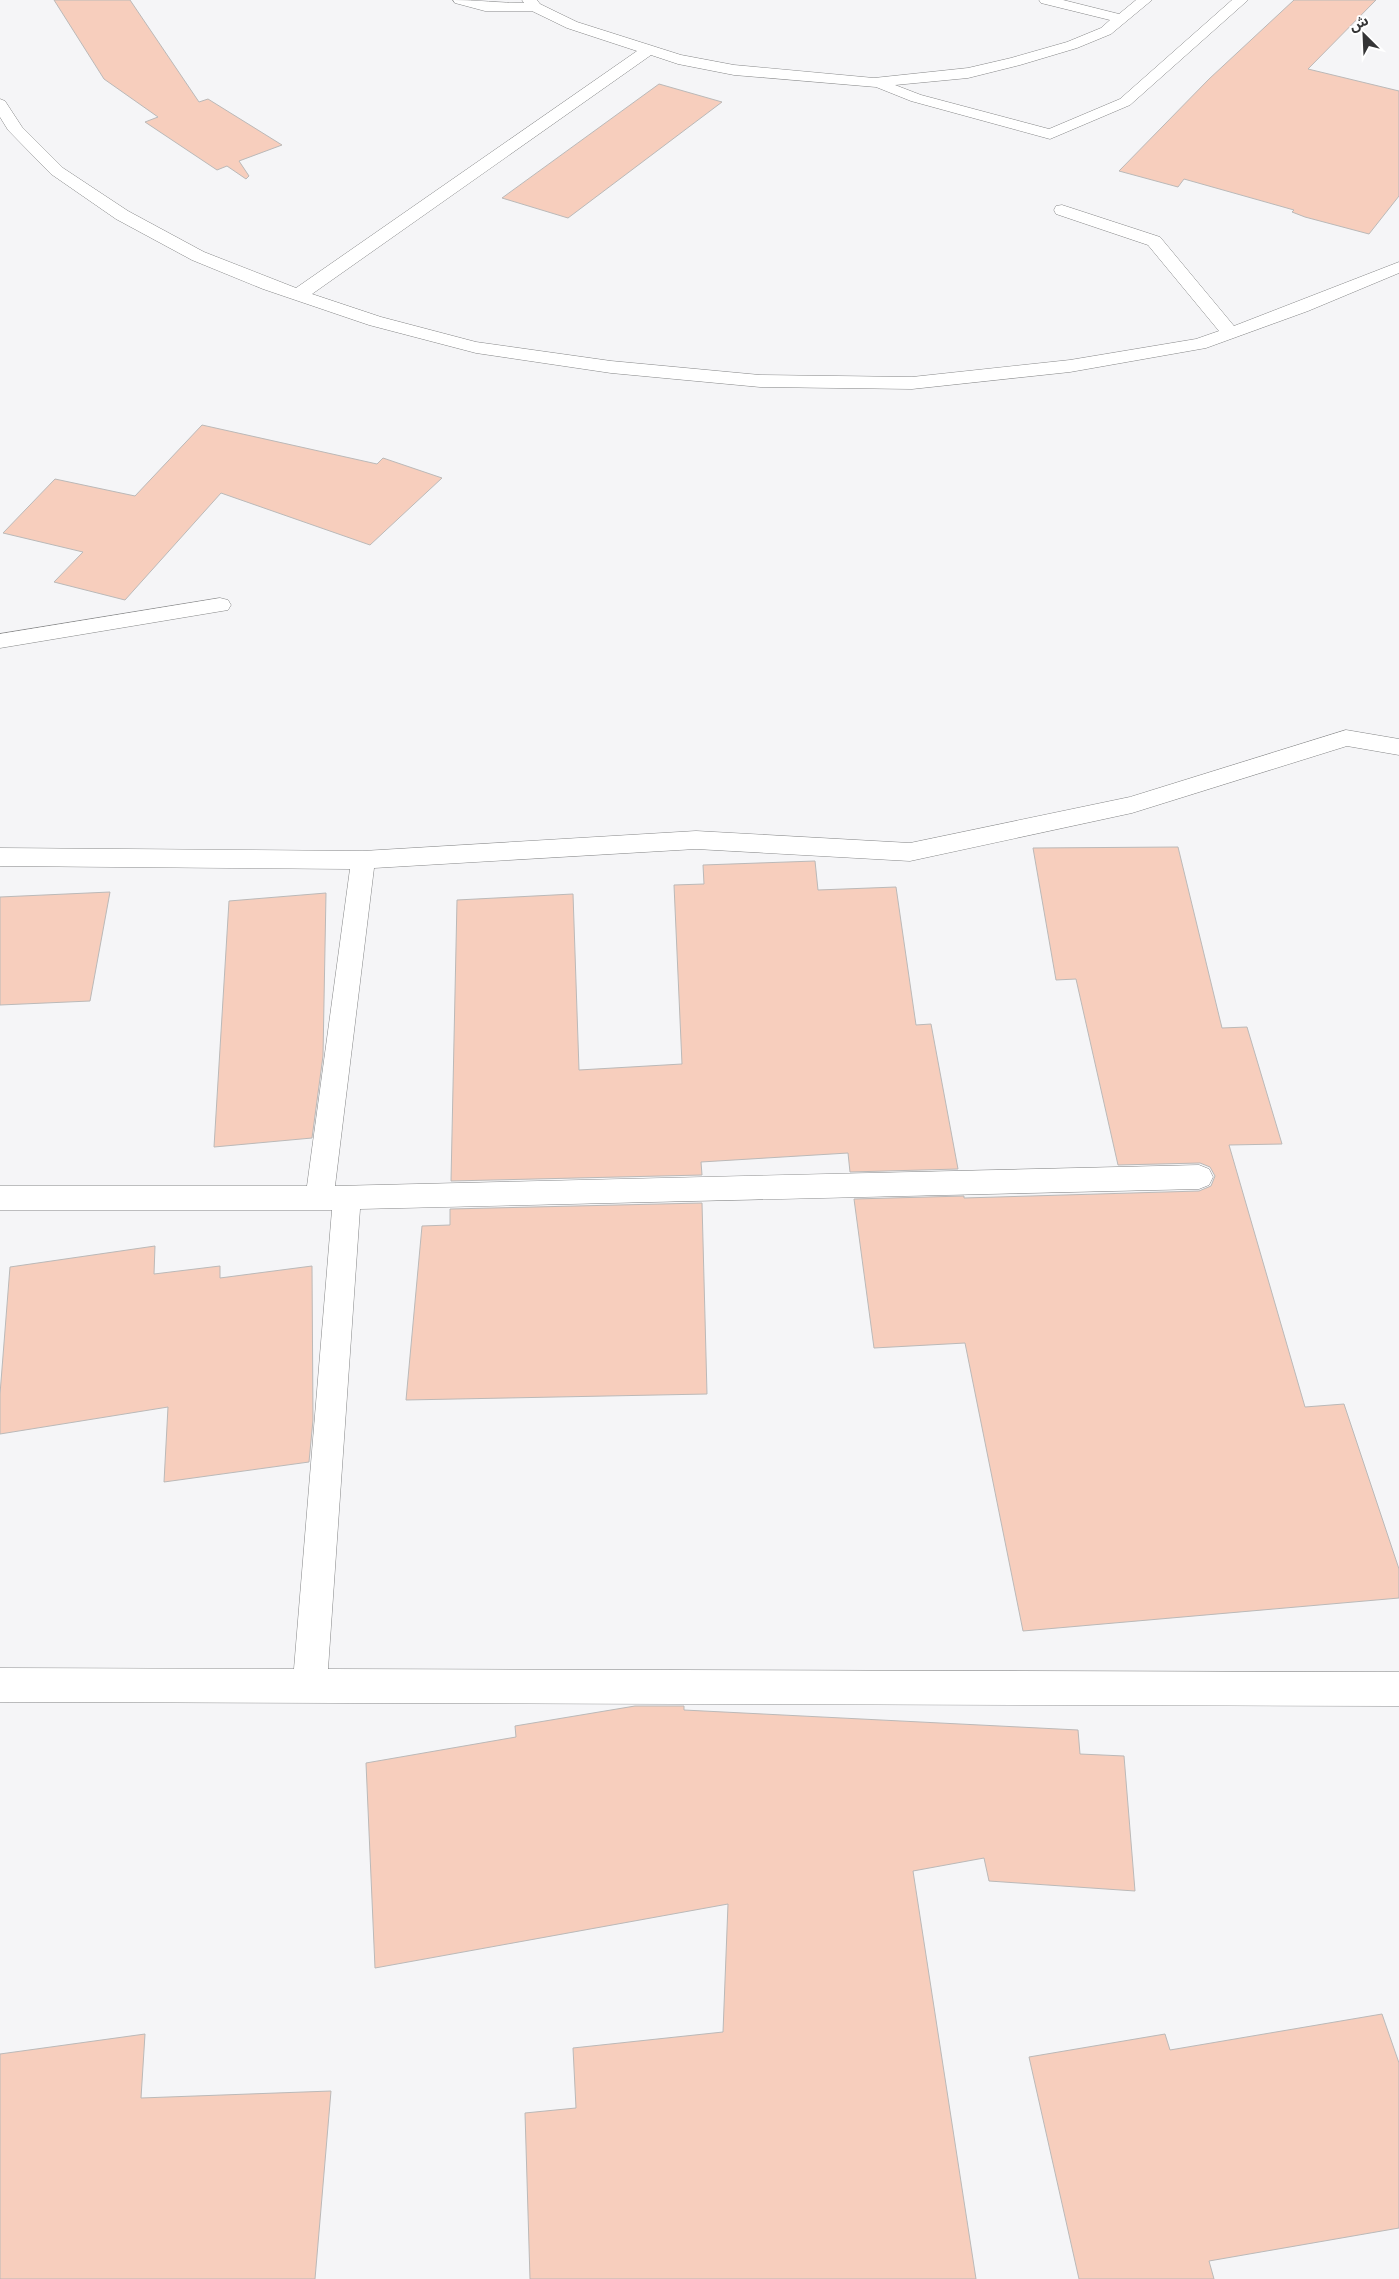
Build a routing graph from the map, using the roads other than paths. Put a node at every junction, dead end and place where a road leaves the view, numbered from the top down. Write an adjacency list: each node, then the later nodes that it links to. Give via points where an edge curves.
1 (460, 0): 5 (street, via 485,7)
2 (1046, 0): 6 (street)
3 (1144, 0): 6 (street)
4 (1241, 0): 8 (street, via 1125,102 1050,134 916,98)
5 (532, 4): 7 (street, via 572,25)
6 (1122, 19): 8 (street, via 1106,31 1081,42 1015,62 968,73)
7 (648, 50): 8 (street, via 734,70); 12 (street)
8 (874, 83)
9 (0, 104): 12 (street, via 16,130 57,171 122,215 198,256)
10 (1062, 210): 13 (street, via 1154,241)
11 (1399, 267): 13 (street)
12 (298, 295): 13 (street, via 375,321 476,347 611,368 760,381 932,381 1070,366 1200,344)
13 (1230, 333)
14 (220, 605): 15 (street)
15 (0, 641)
16 (1399, 747): 18 (street, via 1346,738 1132,806 910,852 696,840)
17 (0, 857): 18 (street)
18 (363, 860): 21 (street)
19 (1199, 1177): 21 (street)
20 (0, 1198): 21 (street)
21 (333, 1198): 22 (street)
22 (310, 1684): 23 (street); 24 (street)
23 (0, 1685)
24 (1399, 1689)

